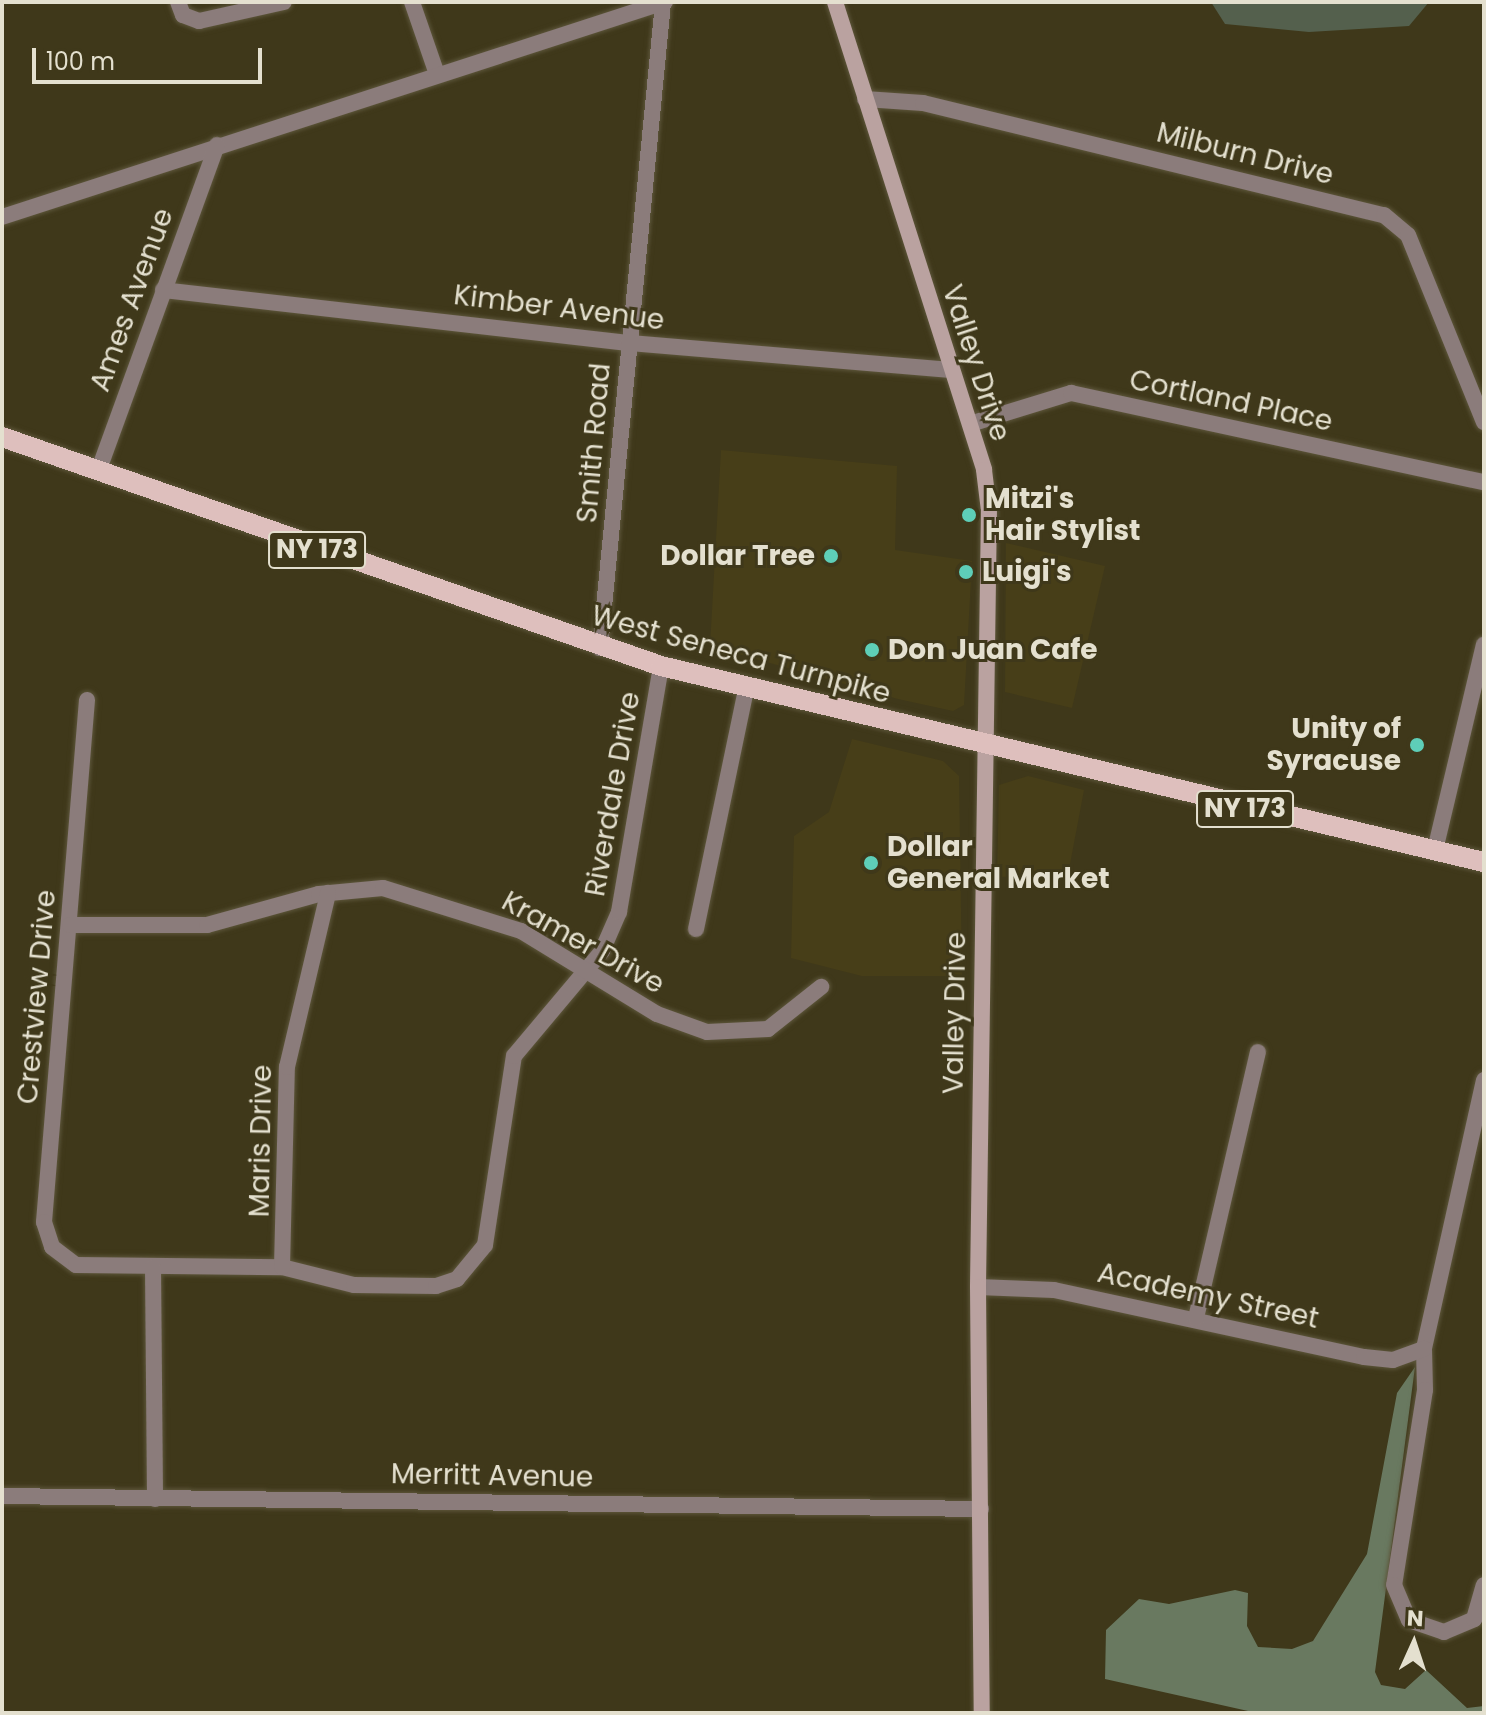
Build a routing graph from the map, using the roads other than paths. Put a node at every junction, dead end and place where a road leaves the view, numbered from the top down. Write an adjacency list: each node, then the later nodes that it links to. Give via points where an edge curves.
1 (178, 2): 2 (street, via 183,15 199,21)
2 (284, 2)
3 (412, 2): 6 (street)
4 (664, 2): 6 (street); 11 (street, Smith Road)
5 (835, 2): 7 (main road, Valley Drive)
6 (437, 74): 8 (street)
7 (865, 99): 12 (main road, Valley Drive); 13 (street, Milburn Drive, via 923,103 1384,215 1408,235)
8 (217, 145): 9 (street); 10 (street, Ames Avenue)
9 (2, 217)
10 (163, 290): 11 (street, Kimber Avenue); 16 (street, Ames Avenue)
11 (629, 343): 12 (street, Kimber Avenue); 19 (street, Smith Road)
12 (949, 370): 14 (main road, Valley Drive)
13 (1484, 422)
14 (970, 424): 17 (street, Cortland Place, via 1071,393); 23 (main road, Valley Drive, via 989,508)
15 (2, 437): 16 (main road, West Seneca Turnpike / NY 173)
16 (98, 472): 19 (main road, West Seneca Turnpike / NY 173)
17 (1484, 482)
18 (1484, 645): 24 (street)
19 (600, 648): 20 (main road, West Seneca Turnpike / NY 173)
20 (661, 666): 21 (main road, West Seneca Turnpike / NY 173); 29 (street, Riverdale Drive, via 632,867 607,938)
21 (746, 690): 23 (main road, West Seneca Turnpike / NY 173); 28 (street)
22 (87, 700): 27 (street, Crestview Drive)
23 (985, 748): 24 (main road, West Seneca Turnpike / NY 173); 35 (main road, Valley Drive)
24 (1435, 850): 25 (main road, West Seneca Turnpike / NY 173)
25 (1484, 862)
26 (328, 893): 27 (street, Kramer Drive, via 207,925); 29 (street, Kramer Drive, via 419,894 521,931); 34 (street, Maris Drive, via 287,1067)
27 (70, 925): 33 (street, Crestview Drive, via 44,1222 65,1261)
28 (696, 929)
29 (586, 971): 30 (street, Kramer Drive, via 657,1014 707,1032 768,1029); 34 (street, Riverdale Drive, via 514,1056 485,1245 469,1269 436,1286 354,1285)
30 (821, 987)
31 (1258, 1052): 36 (street)
32 (1484, 1080): 37 (street)
33 (153, 1267): 34 (street); 39 (street)
34 (282, 1267)
35 (978, 1287): 36 (street, Academy Street, via 1054,1290); 40 (main road, Valley Drive)
36 (1196, 1318): 37 (street, Academy Street, via 1364,1357 1393,1360)
37 (1424, 1349): 41 (street, via 1396,1602 1409,1620 1444,1632 1474,1619)
38 (2, 1496): 39 (street, Merritt Avenue)
39 (155, 1499): 40 (street, Merritt Avenue)
40 (981, 1509): 42 (main road, Valley Drive)
41 (1484, 1585)
42 (982, 1713)

